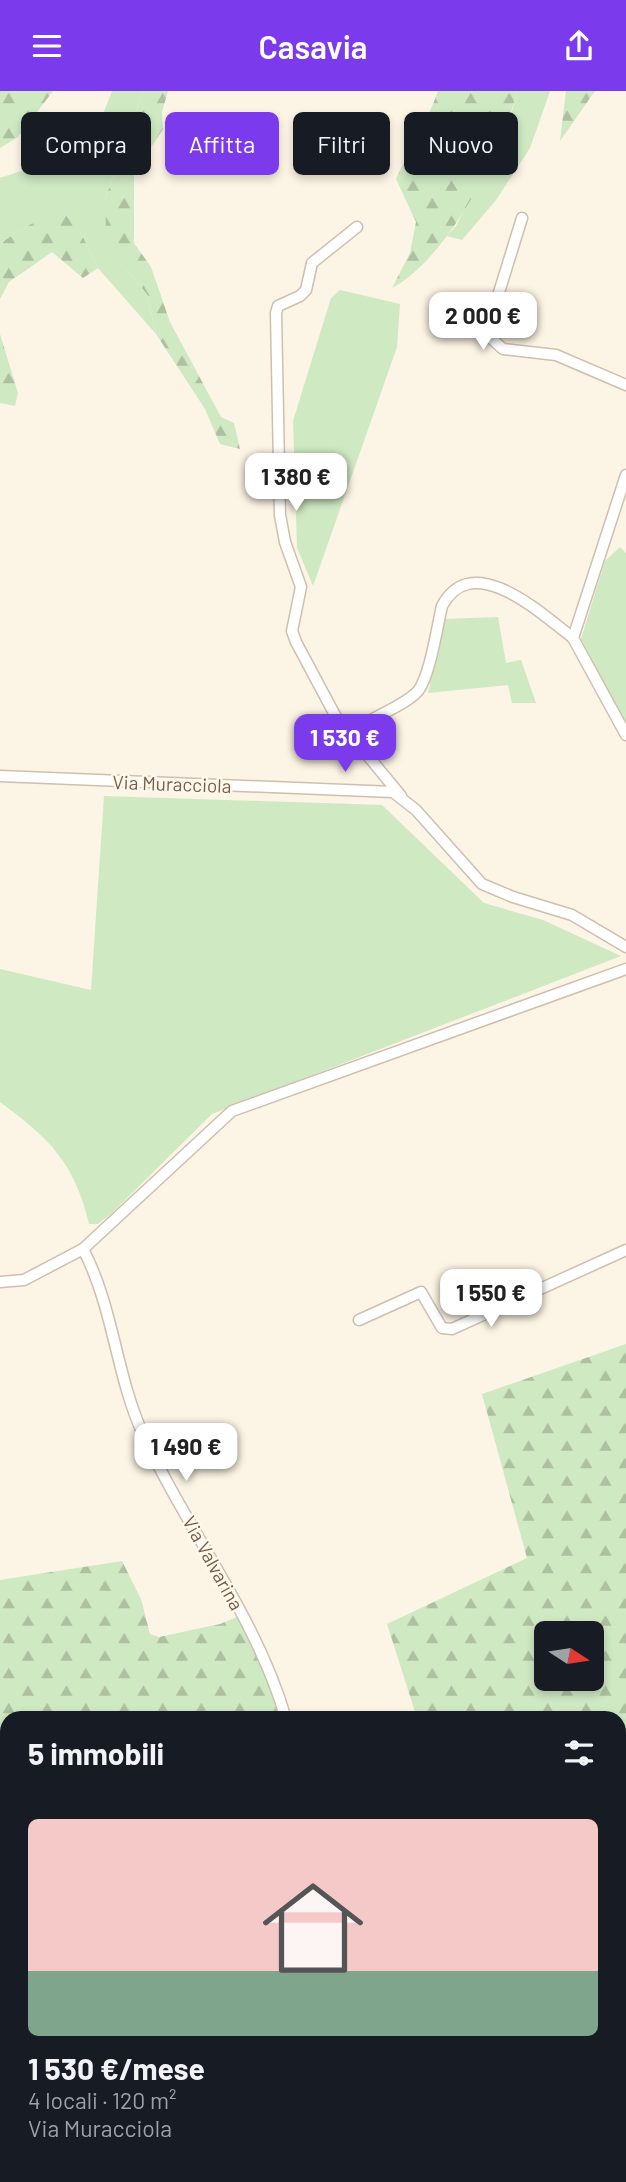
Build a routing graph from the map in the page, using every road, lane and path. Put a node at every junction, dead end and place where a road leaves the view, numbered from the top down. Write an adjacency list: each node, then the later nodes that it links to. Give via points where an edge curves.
1 (522, 218): 3 (street, via 489,335 503,349 556,355)
2 (357, 227): 7 (street, via 312,263 306,290 278,306 276,313 280,515 301,587 292,631 336,716)
3 (626, 385)
4 (626, 475): 5 (street)
5 (573, 638): 6 (street); 7 (street, via 501,588 468,582 458,586 442,606 422,685 392,711 359,725)
6 (626, 735)
7 (356, 741): 9 (street)
8 (0, 776): 9 (street, Via Muracciola, via 385,791)
9 (401, 797): 10 (street, via 482,884 572,915)
10 (626, 947)
11 (626, 969): 12 (street, via 232,1111)
12 (83, 1249): 14 (street, via 24,1280); 16 (street, Via Valvarina, via 141,1430 249,1628)
13 (626, 1250): 15 (street, via 452,1329 442,1328 420,1292)
14 (0, 1282)
15 (359, 1320)
16 (283, 1711)

